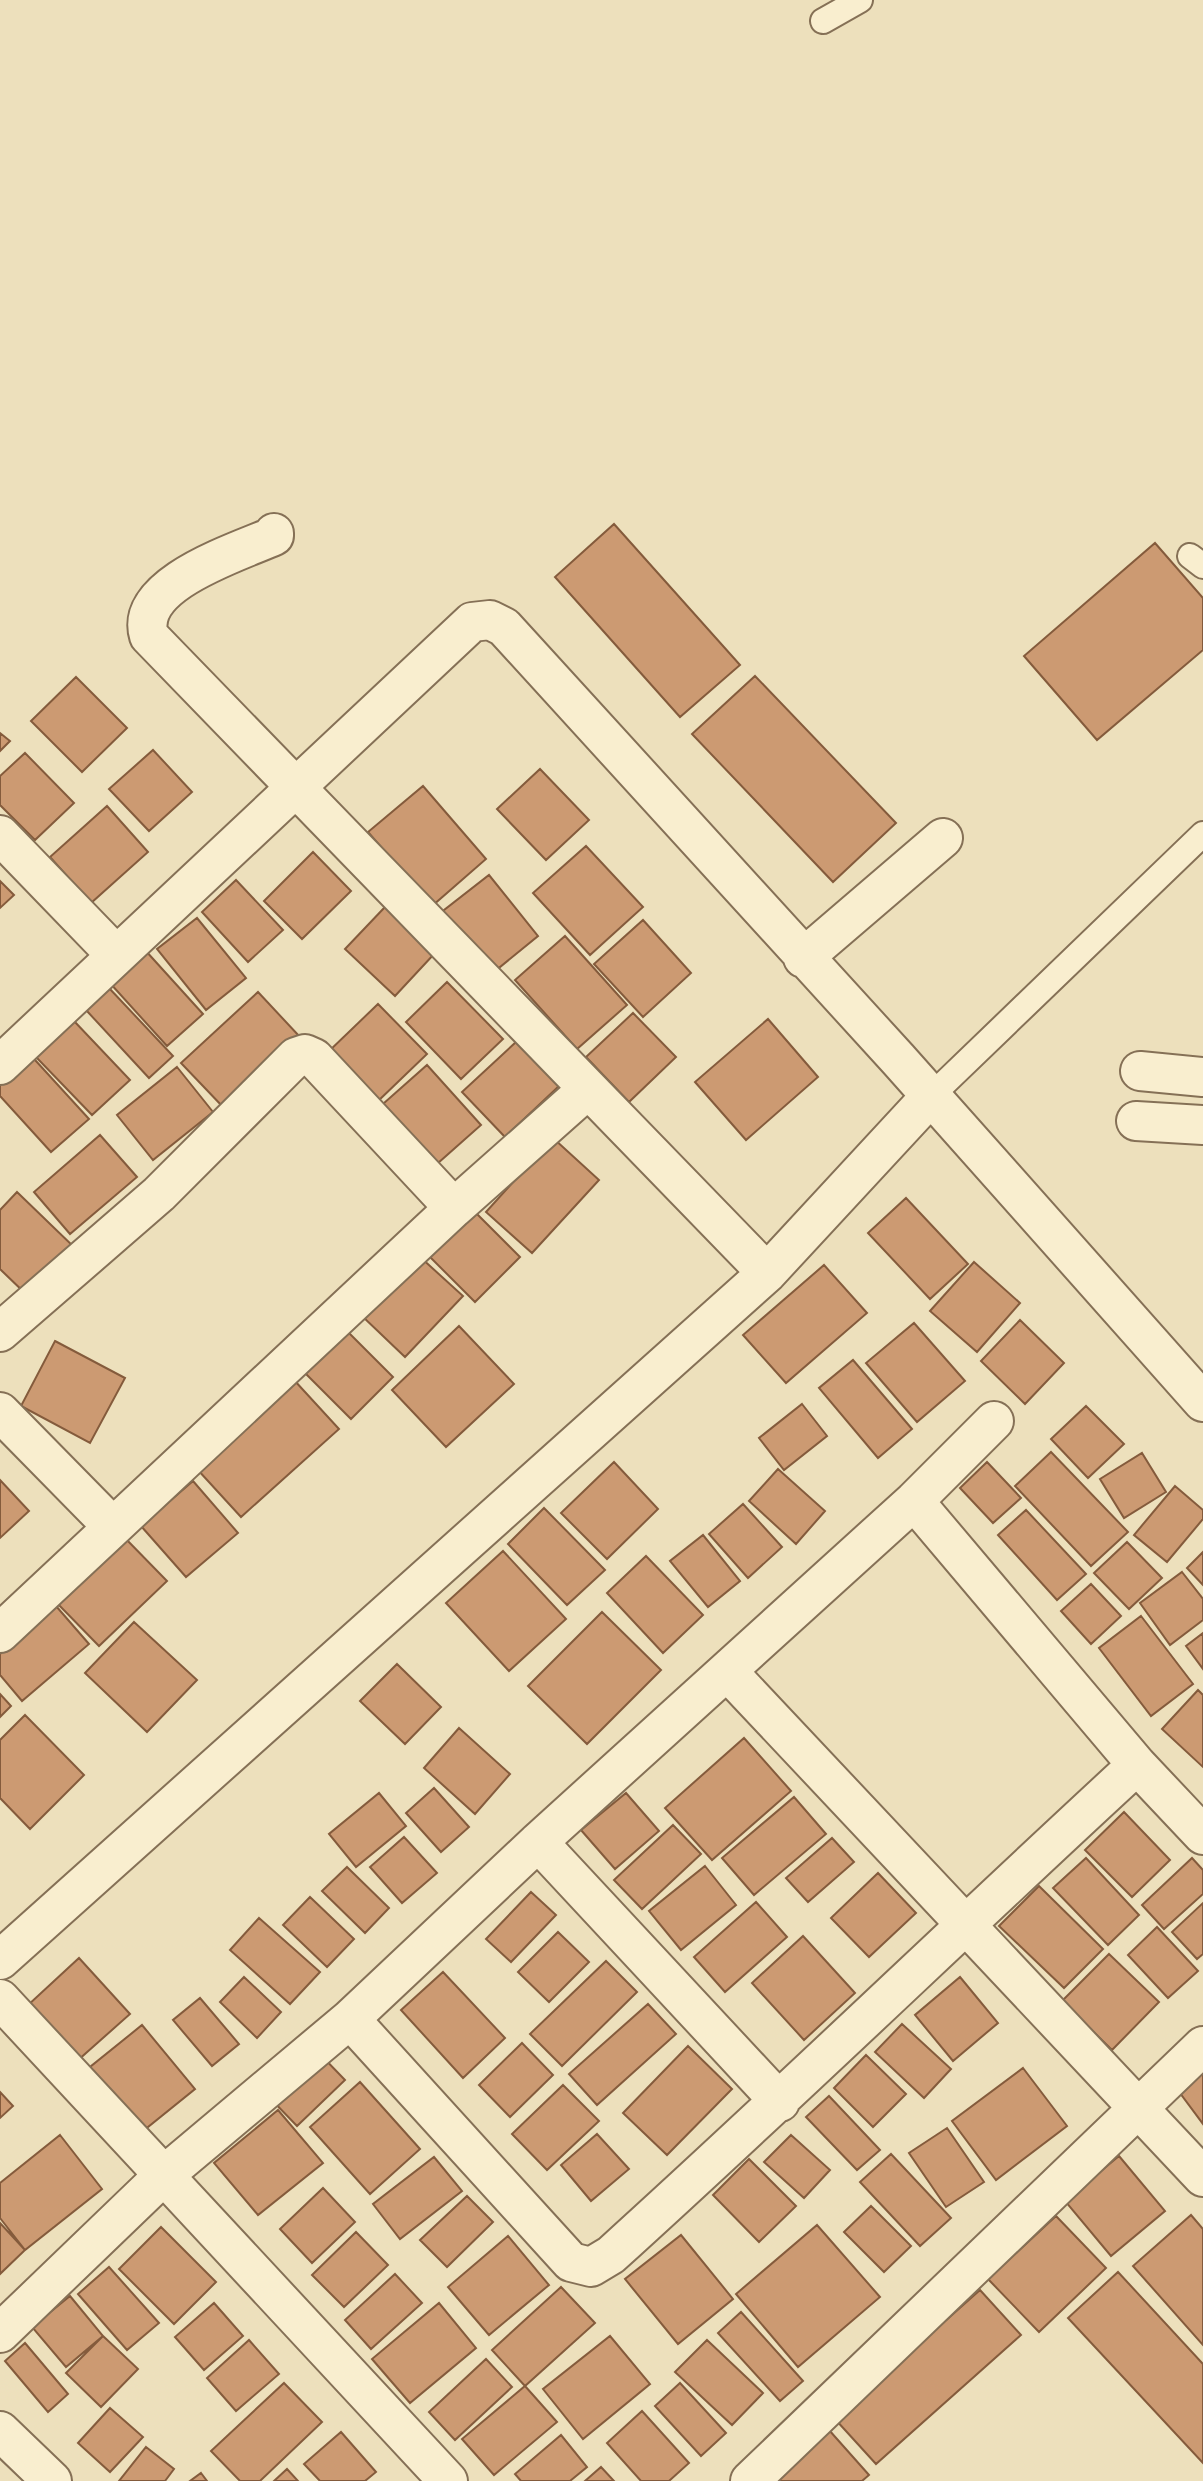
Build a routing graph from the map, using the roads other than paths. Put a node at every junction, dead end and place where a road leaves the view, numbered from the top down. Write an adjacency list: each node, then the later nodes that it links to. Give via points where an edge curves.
1 (860, 0): 2 (lane)
2 (823, 21)
3 (274, 533): 4 (street, via 176,581 152,605 147,628 149,636)
4 (295, 787): 8 (street); 9 (street, via 472,622 491,621 504,627); 13 (street)
5 (1203, 834): 14 (lane)
6 (0, 835): 8 (street)
7 (943, 838): 9 (street)
8 (114, 954): 10 (street)
9 (803, 958): 14 (street)
10 (0, 1065)
11 (1140, 1071): 12 (street)
12 (1203, 1077)
13 (589, 1089): 17 (street); 18 (street)
14 (929, 1098): 18 (street); 20 (street)
15 (1136, 1121): 16 (street)
16 (1203, 1125)
17 (454, 1208): 19 (street, via 314,1058 305,1054 296,1057 159,1194); 24 (street)
18 (767, 1273): 31 (street)
19 (0, 1332)
20 (1203, 1402)
21 (0, 1412): 24 (street)
22 (994, 1421): 23 (street)
23 (914, 1501): 26 (street); 27 (street)
24 (113, 1527): 25 (street)
25 (0, 1633)
26 (727, 1671): 29 (street); 30 (street)
27 (1137, 1765): 28 (street); 30 (street)
28 (1203, 1835)
29 (538, 1842): 33 (street); 35 (street)
30 (964, 1924): 35 (street); 36 (street)
31 (0, 1960)
32 (0, 1999): 37 (street)
33 (350, 2019): 35 (street, via 571,2262 592,2267 611,2255); 37 (street)
34 (1203, 2046): 36 (street)
35 (780, 2102)
36 (1139, 2106): 38 (street); 43 (street)
37 (163, 2176): 39 (street); 42 (street)
38 (1203, 2177)
39 (0, 2333)
40 (0, 2431): 41 (street)
41 (52, 2481)
42 (448, 2481)
43 (750, 2481)

